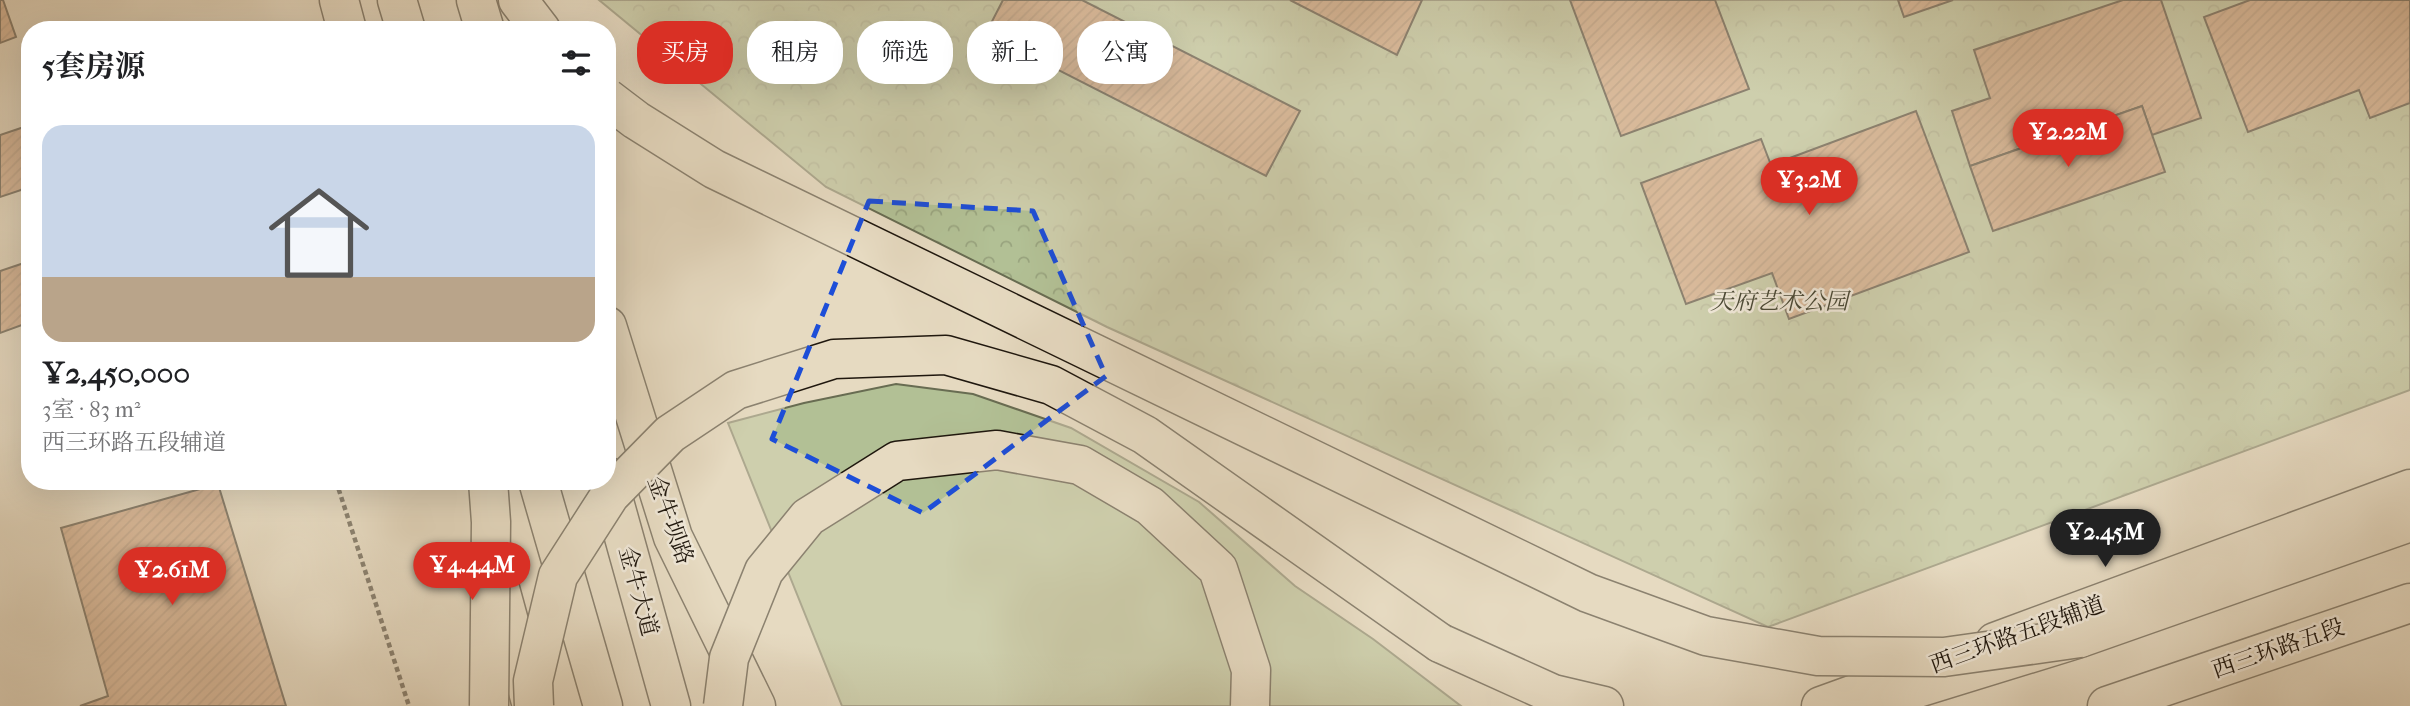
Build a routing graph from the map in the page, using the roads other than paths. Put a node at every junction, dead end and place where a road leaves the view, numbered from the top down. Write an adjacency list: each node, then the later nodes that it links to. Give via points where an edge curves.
1 (339, 0): 6 (main road)
2 (397, 0): 7 (main road)
3 (476, 0): 8 (main road)
4 (505, 0): 9 (main road)
5 (518, 0): 10 (main road)
6 (345, 21)
7 (403, 21)
8 (482, 21)
9 (511, 21)
10 (534, 21)
11 (616, 105): 22 (main road, bridge, via 714,169 1588,593 1706,636 1818,656 1944,657)
12 (616, 355): 28 (main road, 金牛坝路, via 673,537)
13 (616, 489): 30 (main road, bridge, via 670,434 736,390 834,359 946,355 1051,385 1133,428 1440,643 1553,694)
14 (2410, 489): 31 (main road, 西三环路五段辅道)
15 (473, 490): 24 (main road)
16 (489, 490): 23 (main road, bridge)
17 (541, 490): 25 (main road)
18 (611, 490): 26 (main road, 金牛大道)
19 (615, 490): 24 (main road, bridge, via 558,576 533,681)
20 (2410, 522): 22 (main road)
21 (2410, 603): 33 (main road, 西三环路五段)
22 (2080, 638): 32 (main road, bridge)
23 (489, 706)
24 (533, 706)
25 (603, 706)
26 (671, 706)
27 (723, 706): 29 (main road, bridge, via 729,658 764,571 808,517 897,461 997,450 1080,465 1150,506 1218,569 1251,670)
28 (755, 706)
29 (1250, 706)
30 (1604, 706)
31 (1821, 706)
32 (1859, 706)
33 (2107, 706)

